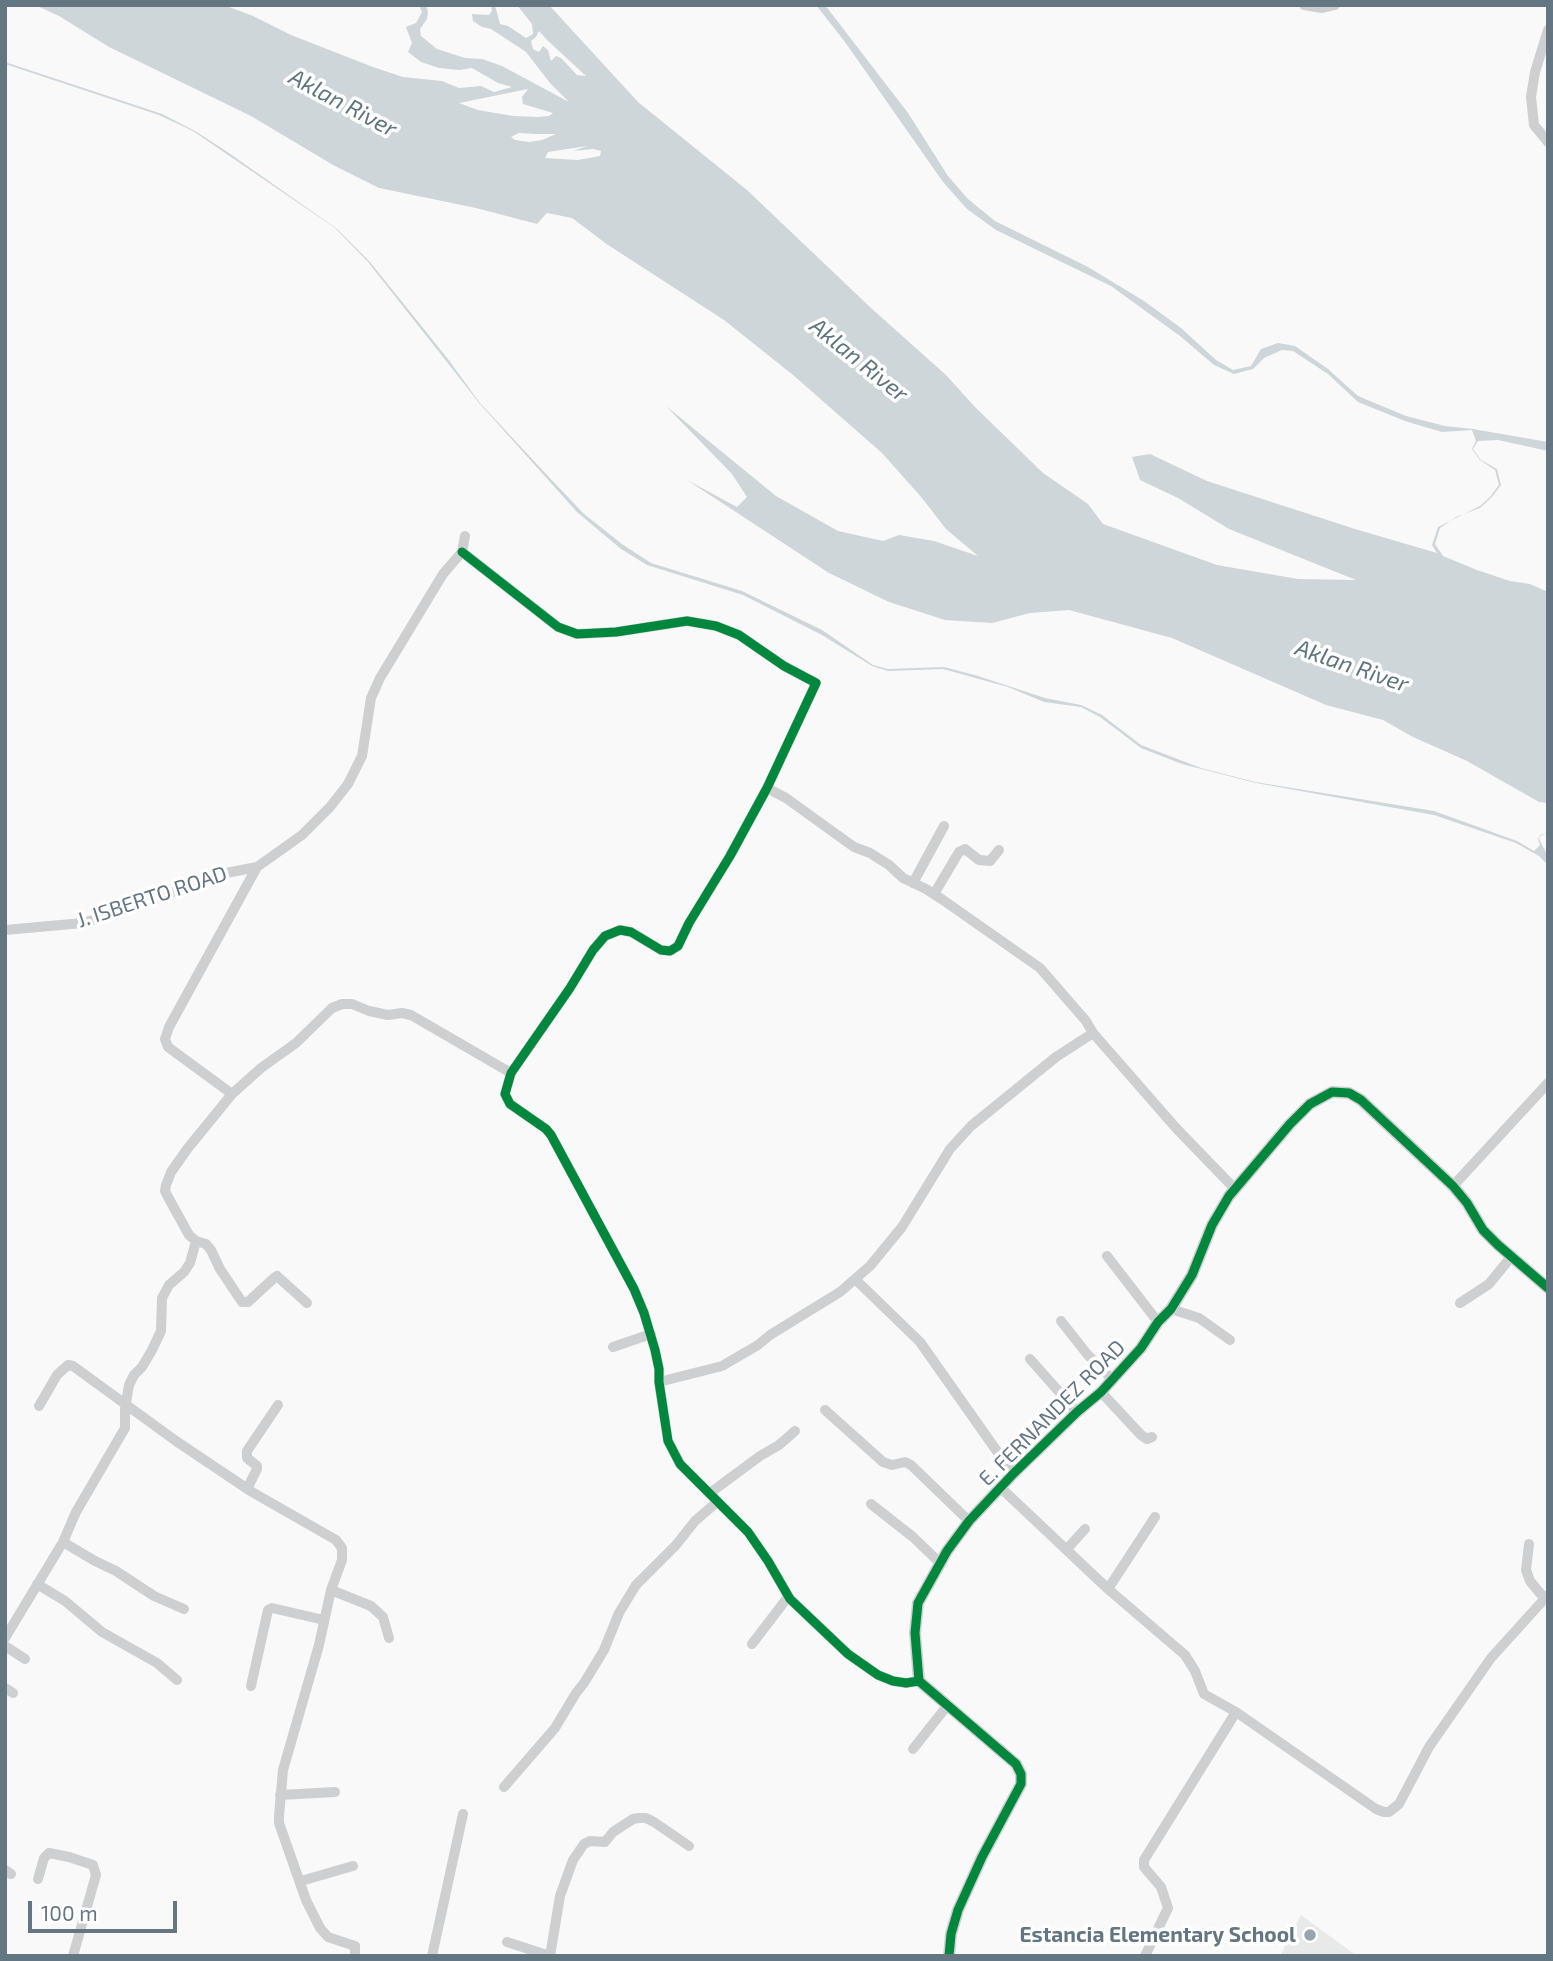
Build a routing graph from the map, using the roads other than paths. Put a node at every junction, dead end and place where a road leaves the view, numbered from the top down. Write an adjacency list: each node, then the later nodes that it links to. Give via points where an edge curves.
1 (1304, 5): 2 (street)
2 (1335, 5)
3 (1548, 30): 4 (street, via 1531,97 1534,125)
4 (1548, 142)
5 (465, 536): 6 (street)
6 (463, 552): 7 (street, via 558,627 578,634 687,621 716,626 739,635 816,683); 10 (street, via 443,575 380,678 371,698 362,756 348,784 302,835)
7 (767, 788): 11 (street); 15 (street, via 678,946 661,950 620,930 605,936)
8 (944, 826): 11 (street)
9 (999, 850): 12 (street, via 990,861 979,860 965,849 959,852)
10 (257, 867): 13 (street, J. ISBERTO ROAD, via 216,875 83,923); 17 (street, via 165,1040 174,1053)
11 (913, 883): 12 (street)
12 (934, 894): 14 (street, via 1040,968)
13 (5, 930)
14 (1093, 1033): 19 (street); 23 (street, via 971,1126 950,1149 902,1227)
15 (510, 1073): 17 (street, via 411,1015 388,1015 342,1004); 30 (street, via 505,1094 510,1104 551,1135 634,1289)
16 (1548, 1083): 18 (street)
17 (232, 1094): 20 (street, via 188,1147 166,1185 168,1197)
18 (1453, 1186): 19 (street, E. FERNANDEZ ROAD, via 1361,1100 1349,1093 1332,1092 1310,1104); 22 (street, E. FERNANDEZ ROAD, via 1483,1230)
19 (1235, 1189): 27 (street, E. FERNANDEZ ROAD)
20 (196, 1241): 25 (street, via 211,1250 242,1302 248,1302 277,1276); 37 (street, via 190,1263 162,1298 161,1331 129,1384)
21 (1107, 1256): 29 (street)
22 (1511, 1257): 24 (street, E. FERNANDEZ ROAD); 26 (street, via 1489,1284)
23 (855, 1279): 35 (street, via 722,1366); 44 (street, via 919,1342)
24 (1548, 1289)
25 (307, 1303)
26 (1460, 1303)
27 (1171, 1309): 29 (street, E. FERNANDEZ ROAD); 31 (street, via 1199,1318)
28 (1061, 1321): 34 (street)
29 (1158, 1322): 34 (street, E. FERNANDEZ ROAD)
30 (651, 1334): 32 (street); 35 (street)
31 (1230, 1340)
32 (613, 1348)
33 (1030, 1359): 41 (street)
34 (1112, 1380): 36 (street, E. FERNANDEZ ROAD)
35 (659, 1382): 47 (street, via 672,1453)
36 (1101, 1392): 41 (street, E. FERNANDEZ ROAD); 43 (street, via 1141,1435)
37 (125, 1403): 39 (street, via 68,1365); 46 (street); 52 (street, via 125,1428)
38 (278, 1405): 46 (street, via 247,1451 257,1469)
39 (39, 1406)
40 (825, 1410): 50 (street, via 883,1462 911,1465)
41 (1077, 1412): 44 (street, E. FERNANDEZ ROAD)
42 (795, 1431): 47 (street)
43 (1152, 1437)
44 (1013, 1474): 45 (street, E. FERNANDEZ ROAD)
45 (1001, 1488): 50 (street, E. FERNANDEZ ROAD); 54 (street)
46 (247, 1489): 58 (street, via 336,1540 342,1560)
47 (713, 1498): 59 (street, via 748,1532); 74 (street, via 636,1585 604,1650 555,1728)
48 (870, 1504): 55 (street)
49 (1155, 1517): 57 (street)
50 (969, 1521): 55 (street, E. FERNANDEZ ROAD)
51 (1085, 1529): 54 (street)
52 (63, 1542): 56 (street); 61 (street)
53 (1529, 1544): 60 (street, via 1526,1570)
54 (1067, 1549): 57 (street)
55 (940, 1563): 69 (street, E. FERNANDEZ ROAD, via 918,1603)
56 (37, 1584): 64 (street); 68 (street)
57 (1108, 1588): 72 (street, via 1185,1655 1204,1694)
58 (331, 1590): 62 (street); 63 (street, via 370,1606 383,1618)
59 (788, 1597): 65 (street); 69 (street, via 848,1654 878,1675 906,1683)
60 (1546, 1597): 72 (street, via 1458,1703 1399,1804 1389,1812 1376,1809)
61 (184, 1609)
62 (324, 1620): 70 (street, via 268,1610); 76 (street)
63 (389, 1637)
64 (5, 1638)
65 (752, 1644)
66 (5, 1646): 67 (street)
67 (25, 1659)
68 (177, 1680)
69 (919, 1681): 71 (street)
70 (251, 1686)
71 (947, 1706): 73 (street); 86 (street, via 1016,1764 1021,1774 1021,1784 958,1910)
72 (1236, 1712): 87 (street, via 1144,1860 1168,1908)
73 (913, 1749)
74 (505, 1787)
75 (335, 1792): 76 (street)
76 (280, 1795): 81 (street, via 279,1823)
77 (463, 1814): 85 (street)
78 (689, 1846): 82 (street, via 646,1818 633,1819 605,1842 584,1844 573,1860 561,1896 550,1956)
79 (353, 1866): 81 (street)
80 (38, 1879): 83 (street, via 49,1853 93,1865 96,1875)
81 (301, 1881): 84 (street, via 323,1933 355,1946)
82 (507, 1942)
83 (73, 1956)
84 (355, 1956)
85 (432, 1956)
86 (949, 1956)
87 (1145, 1956)

